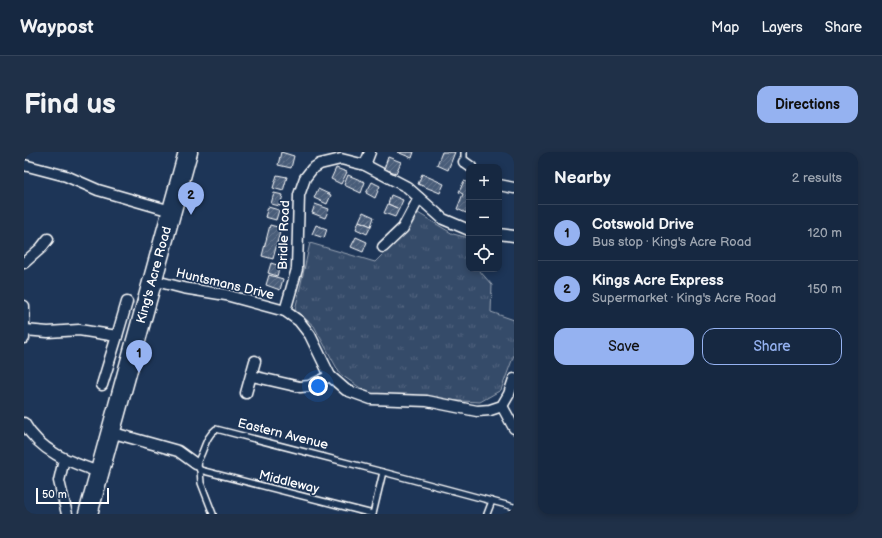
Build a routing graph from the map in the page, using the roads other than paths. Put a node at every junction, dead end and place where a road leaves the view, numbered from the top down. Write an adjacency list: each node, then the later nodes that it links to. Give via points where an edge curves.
1 (188, 152): 10 (highway, King's Acre Road)
2 (370, 152): 6 (street)
3 (464, 152): 4 (lane)
4 (467, 164)
5 (24, 165): 10 (street, via 66,176 98,190)
6 (365, 165): 9 (street, Bridle Road, via 397,180); 20 (street, Bridle Road, via 341,159 331,160 312,169 305,178 299,195 298,269)
7 (502, 186): 8 (street)
8 (514, 188)
9 (419, 198): 11 (street, Bridle Road, via 443,219); 15 (street, via 403,228)
10 (171, 211): 17 (highway, King's Acre Road)
11 (466, 229)
12 (502, 234): 13 (street)
13 (514, 236)
14 (48, 239): 16 (street)
15 (383, 247)
16 (24, 263)
17 (152, 280): 20 (street, Huntsmans Drive, via 226,295); 32 (highway, King's Acre Road)
18 (127, 302): 22 (street)
19 (24, 306): 21 (street)
20 (285, 311): 25 (street, Huntsmans Drive, via 299,321 310,334)
21 (25, 334): 22 (street, via 79,330)
22 (117, 336): 27 (street)
23 (255, 361): 24 (street)
24 (252, 376): 25 (street, via 300,387 309,386); 28 (street)
25 (330, 376): 29 (street, Huntsmans Drive, via 346,390 371,399 427,401 477,411)
26 (514, 380): 29 (street)
27 (102, 384)
28 (246, 393)
29 (502, 406): 31 (street)
30 (24, 424): 33 (street, via 40,443)
31 (514, 428)
32 (110, 432): 34 (street, via 178,451); 35 (highway, King's Acre Road)
33 (64, 459): 35 (street); 39 (street, via 59,481)
34 (198, 467): 36 (lane, Eastern Avenue, via 209,435 216,429); 41 (lane, via 201,483); 42 (lane, Middleway)
35 (99, 472): 40 (highway, King's Acre Road)
36 (384, 472): 37 (lane); 42 (lane)
37 (492, 501): 38 (lane); 43 (lane)
38 (514, 507)
39 (68, 514)
40 (88, 514)
41 (213, 514)
42 (373, 514)
43 (487, 514)

